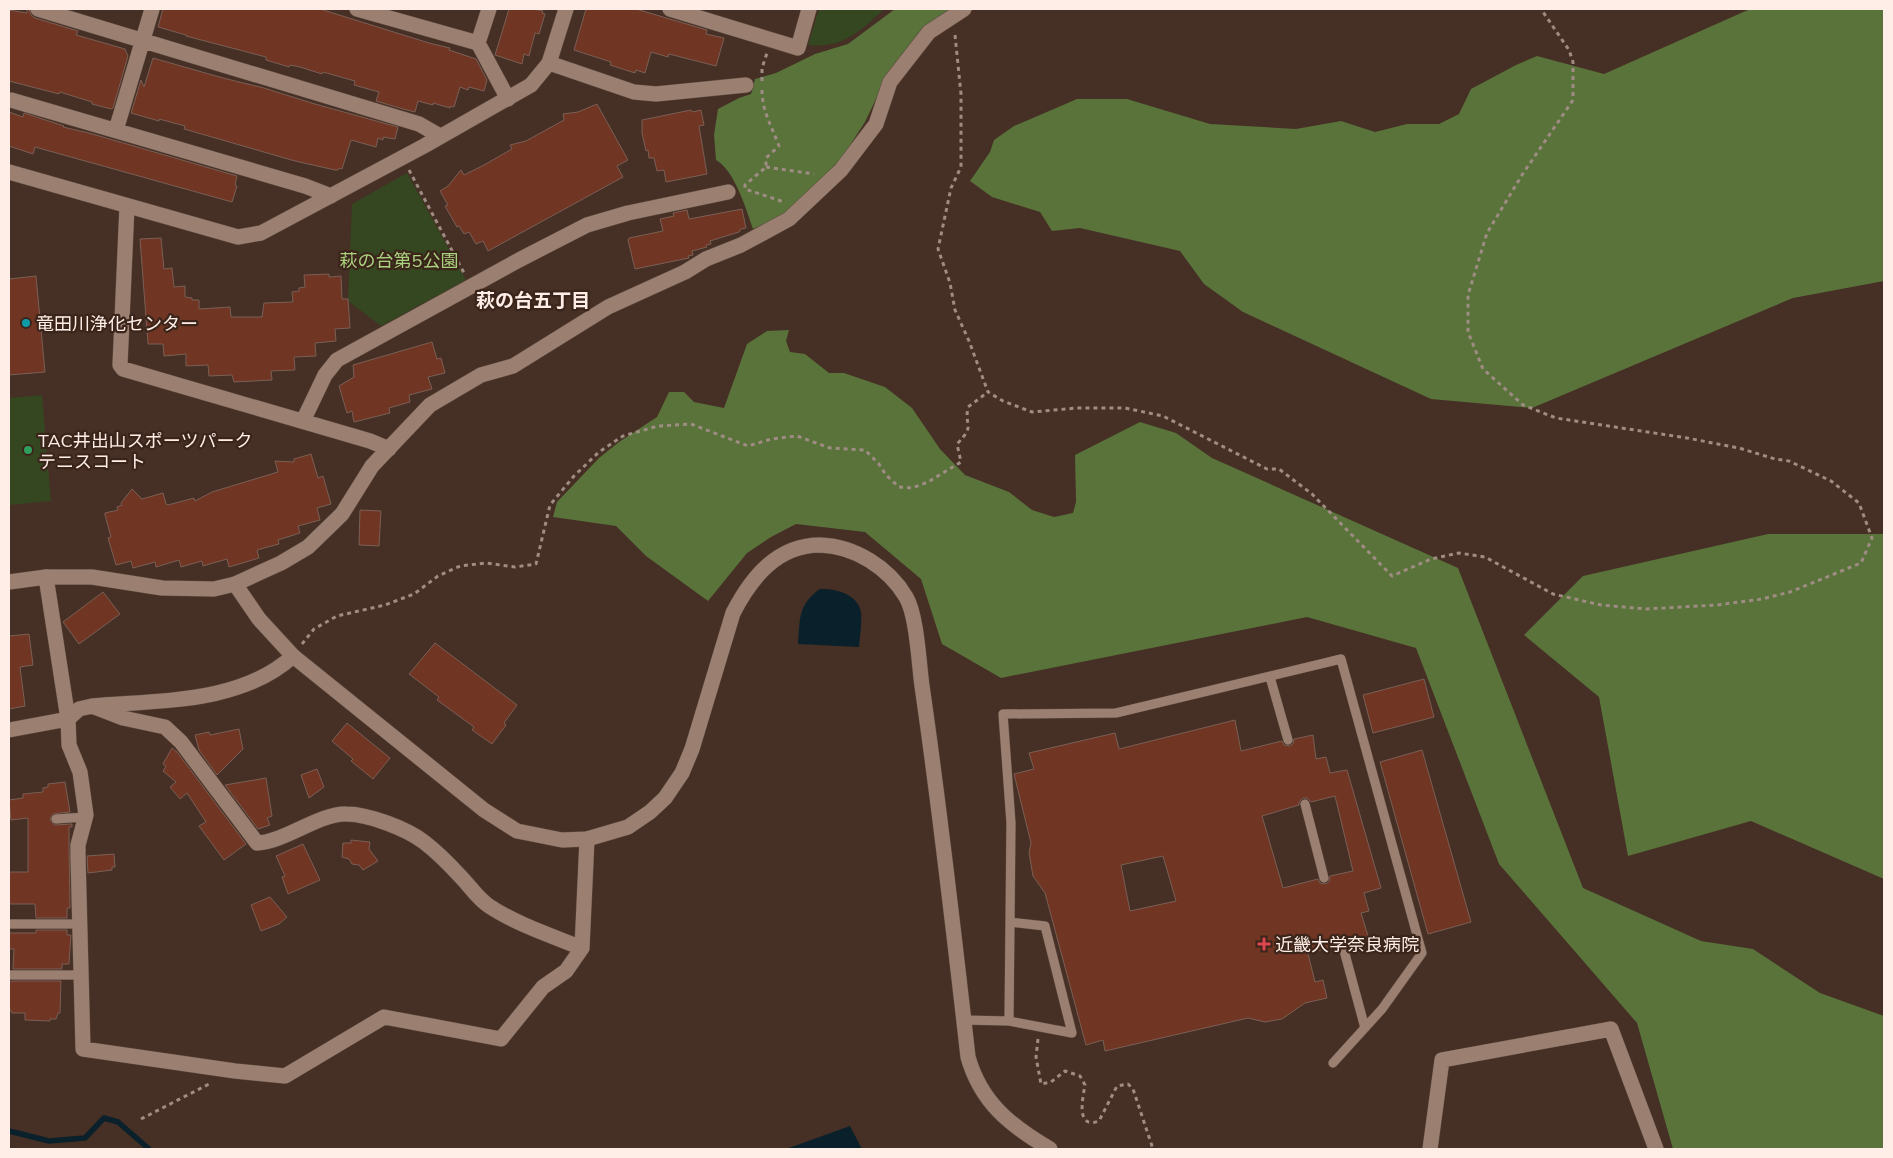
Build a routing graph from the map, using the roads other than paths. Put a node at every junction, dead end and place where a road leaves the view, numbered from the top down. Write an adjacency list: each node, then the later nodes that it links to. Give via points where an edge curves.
1 (38, 9): 8 (street)
2 (152, 9): 10 (street)
3 (357, 9): 11 (street)
4 (489, 9): 11 (street)
5 (566, 9): 12 (street)
6 (670, 9): 7 (street, via 798,48)
7 (809, 9)
8 (56, 12): 10 (street)
9 (958, 13): 23 (street, via 929,32 890,82 876,124 841,170 789,219 608,307 513,366 481,375 430,405)
10 (143, 40): 16 (street); 17 (street, via 418,124)
11 (478, 43): 14 (street)
12 (549, 64): 13 (street, via 634,92 656,94); 14 (street, via 531,85)
13 (746, 85)
14 (508, 99): 17 (street)
15 (11, 100): 16 (street)
16 (116, 130): 20 (street)
17 (440, 136): 20 (street)
18 (9, 172): 21 (street)
19 (728, 192): 22 (street, via 587,225 472,286 337,360 325,375)
20 (330, 196): 21 (street, via 261,233 238,236)
21 (127, 206): 22 (street, via 120,365 124,369)
22 (303, 421): 23 (street, via 370,440)
23 (389, 449): 26 (street, via 372,466 342,514 308,547 281,564)
24 (46, 577): 25 (street); 26 (street, via 92,577 162,588 214,589); 30 (street)
25 (9, 582)
26 (235, 584): 27 (street, via 259,619)
27 (293, 656): 29 (street, via 264,677 209,695); 36 (street, via 484,810 517,831 562,840)
28 (1270, 677): 32 (lane); 38 (lane, via 1116,713 1003,714 1010,823); 47 (lane, via 1341,659 1422,954)
29 (92, 706): 30 (street, via 79,709); 42 (street, via 122,718 165,727 182,742 257,843 340,814 363,816 404,830 424,841 487,906)
30 (68, 719): 31 (street); 34 (street, via 69,745 80,772)
31 (9, 730)
32 (1288, 740)
33 (1305, 804): 37 (lane)
34 (86, 817): 35 (lane); 40 (street, via 78,845)
35 (56, 819)
36 (587, 839): 42 (street); 45 (street, via 628,827 650,812 665,798 682,773 733,613 756,575 784,553 809,545 833,546 855,553 889,575 908,599 915,630)
37 (1324, 878)
38 (1010, 922): 46 (lane); 46 (lane, via 1045,926 1072,1033)
39 (9, 924): 40 (lane)
40 (80, 924): 44 (street)
41 (1342, 944): 47 (lane)
42 (582, 948): 44 (street, via 566,971 543,987 501,1039 384,1017 286,1076 83,1049)
43 (9, 975): 44 (lane)
44 (80, 975)
45 (964, 1020): 46 (lane); 49 (street, via 972,1074 988,1101 1025,1134)
46 (1008, 1021)
47 (1365, 1028): 48 (lane)
48 (1333, 1063)
49 (1050, 1149)
50 (1430, 1149): 51 (street, via 1442,1060 1611,1029)
51 (1656, 1149)

